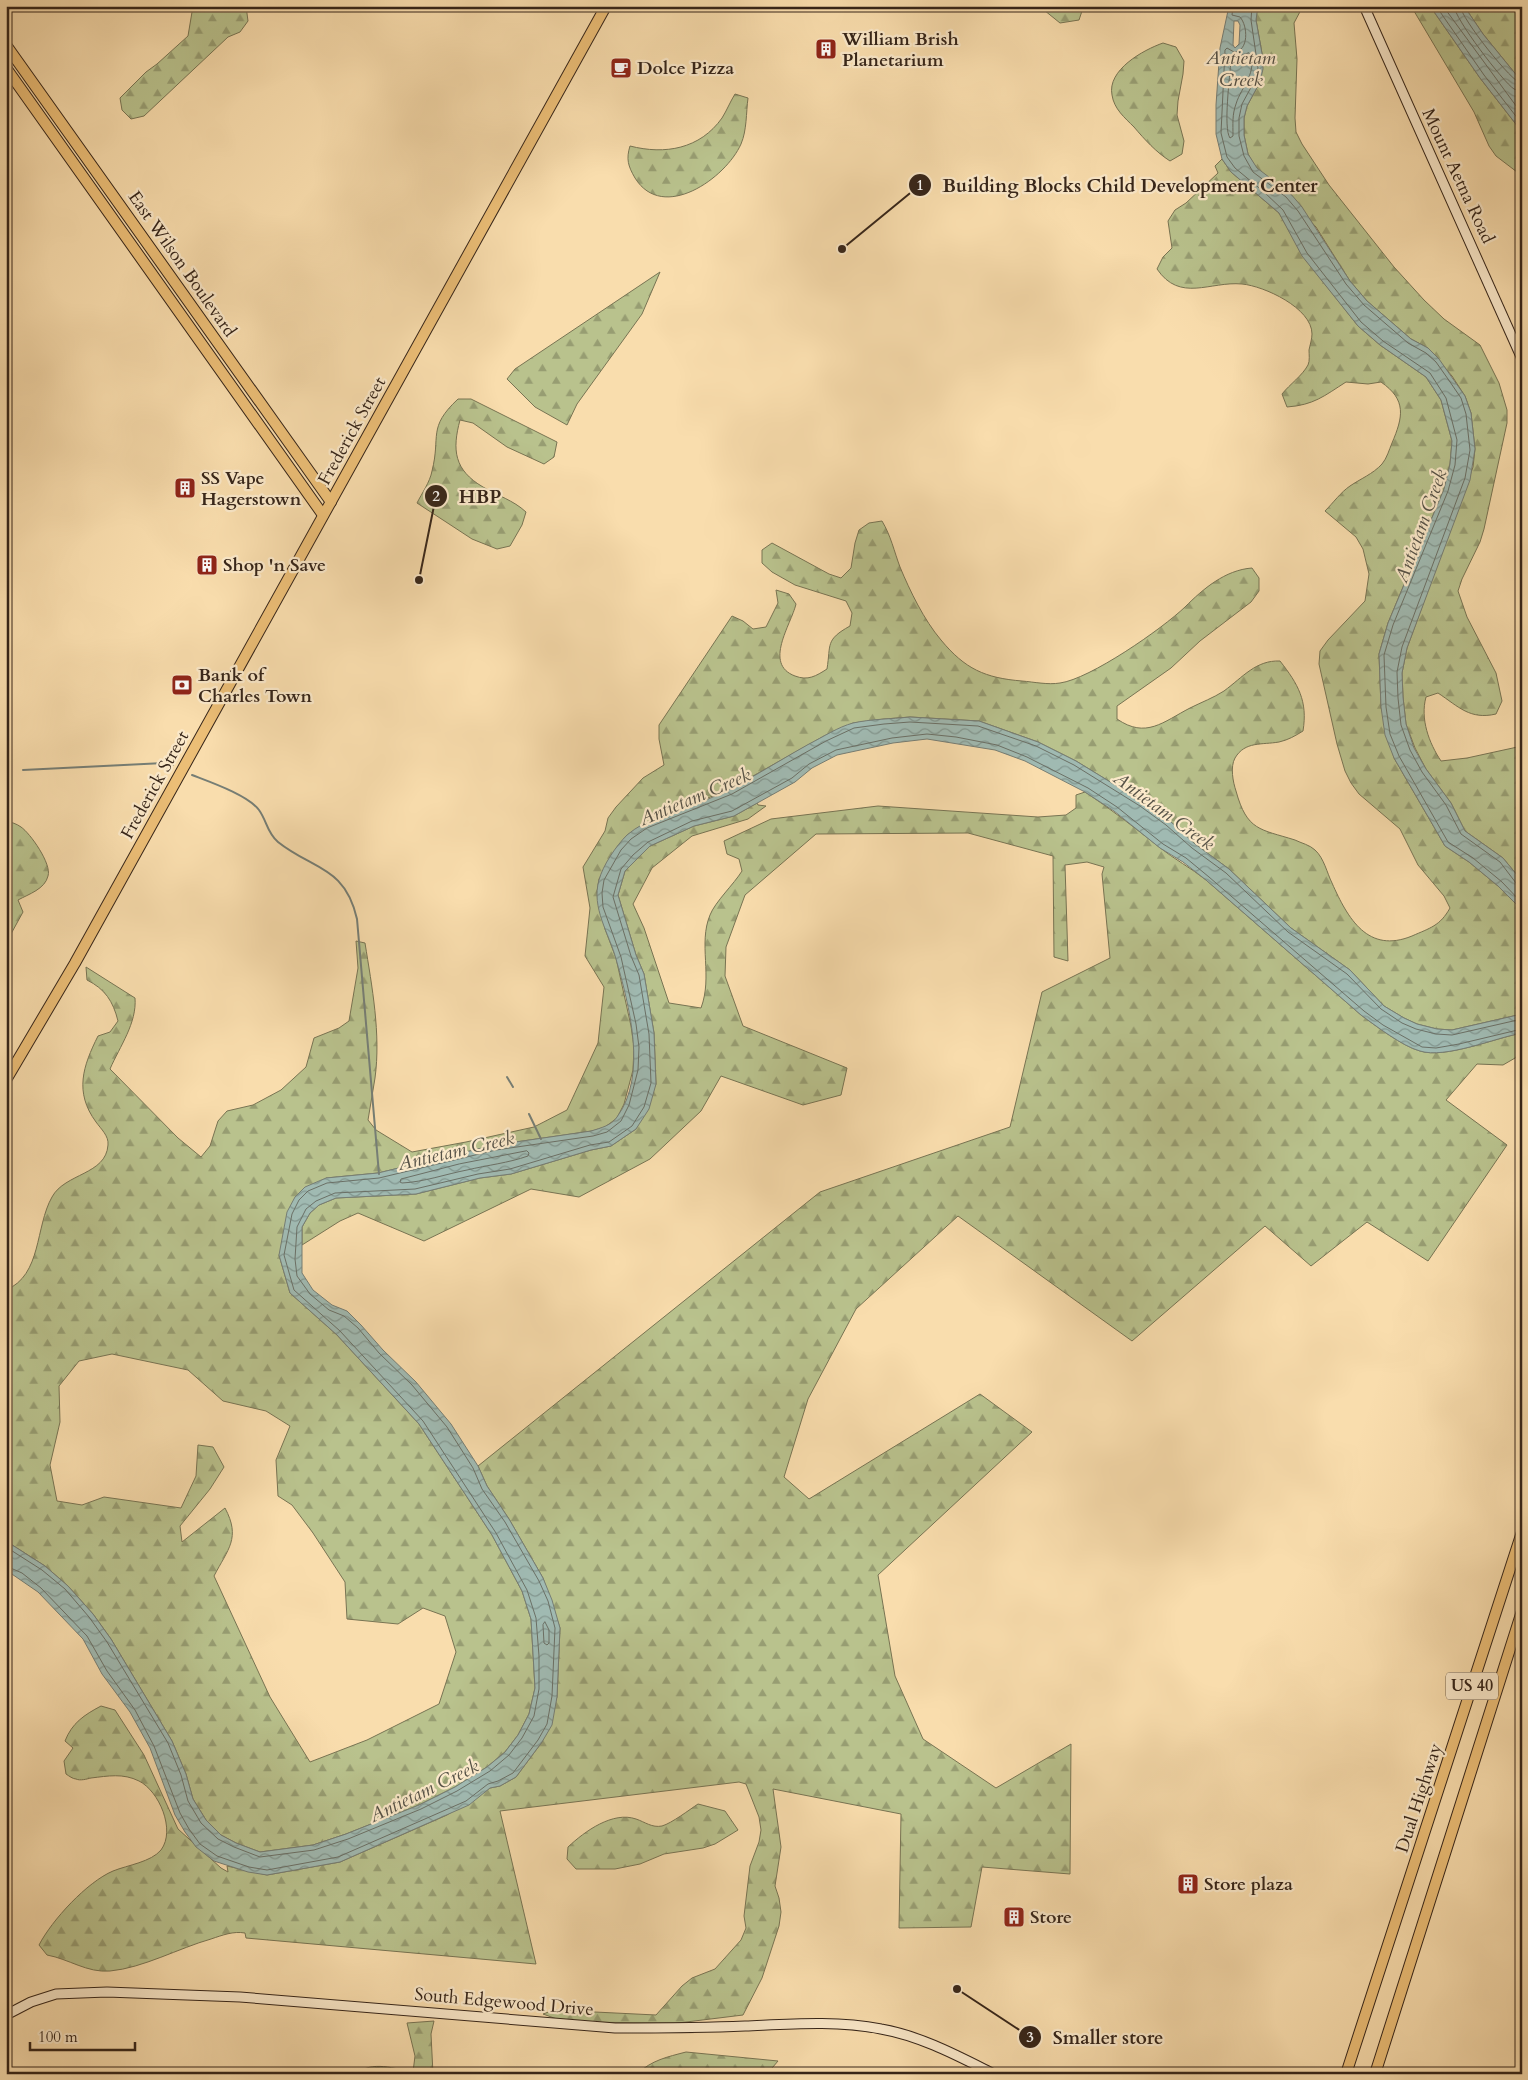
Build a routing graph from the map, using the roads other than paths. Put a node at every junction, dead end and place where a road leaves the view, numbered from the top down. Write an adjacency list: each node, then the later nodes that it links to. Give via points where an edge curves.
1 (606, 6): 8 (main road, Frederick Street)
2 (1364, 6): 5 (main road, Mount Aetna Road)
3 (6, 45): 7 (main road, East Wilson Boulevard)
4 (6, 68): 6 (main road, East Wilson Boulevard)
5 (1522, 359)
6 (270, 440): 7 (main road, via 278,439 297,466); 9 (main road, East Wilson Boulevard)
7 (307, 468): 8 (main road, East Wilson Boulevard)
8 (331, 502): 9 (main road, Frederick Street)
9 (323, 515): 10 (main road, Frederick Street, via 75,963)
10 (6, 1080)
11 (1522, 1532): 15 (main road, Dual Highway / US 40)
12 (1522, 1611): 16 (main road, US 40)
13 (6, 2014): 14 (main road, South Edgewood Drive, via 56,1994 107,1992 240,1998 615,2028 843,2024 884,2029 929,2044)
14 (994, 2074)
15 (1346, 2074)
16 (1375, 2074)

